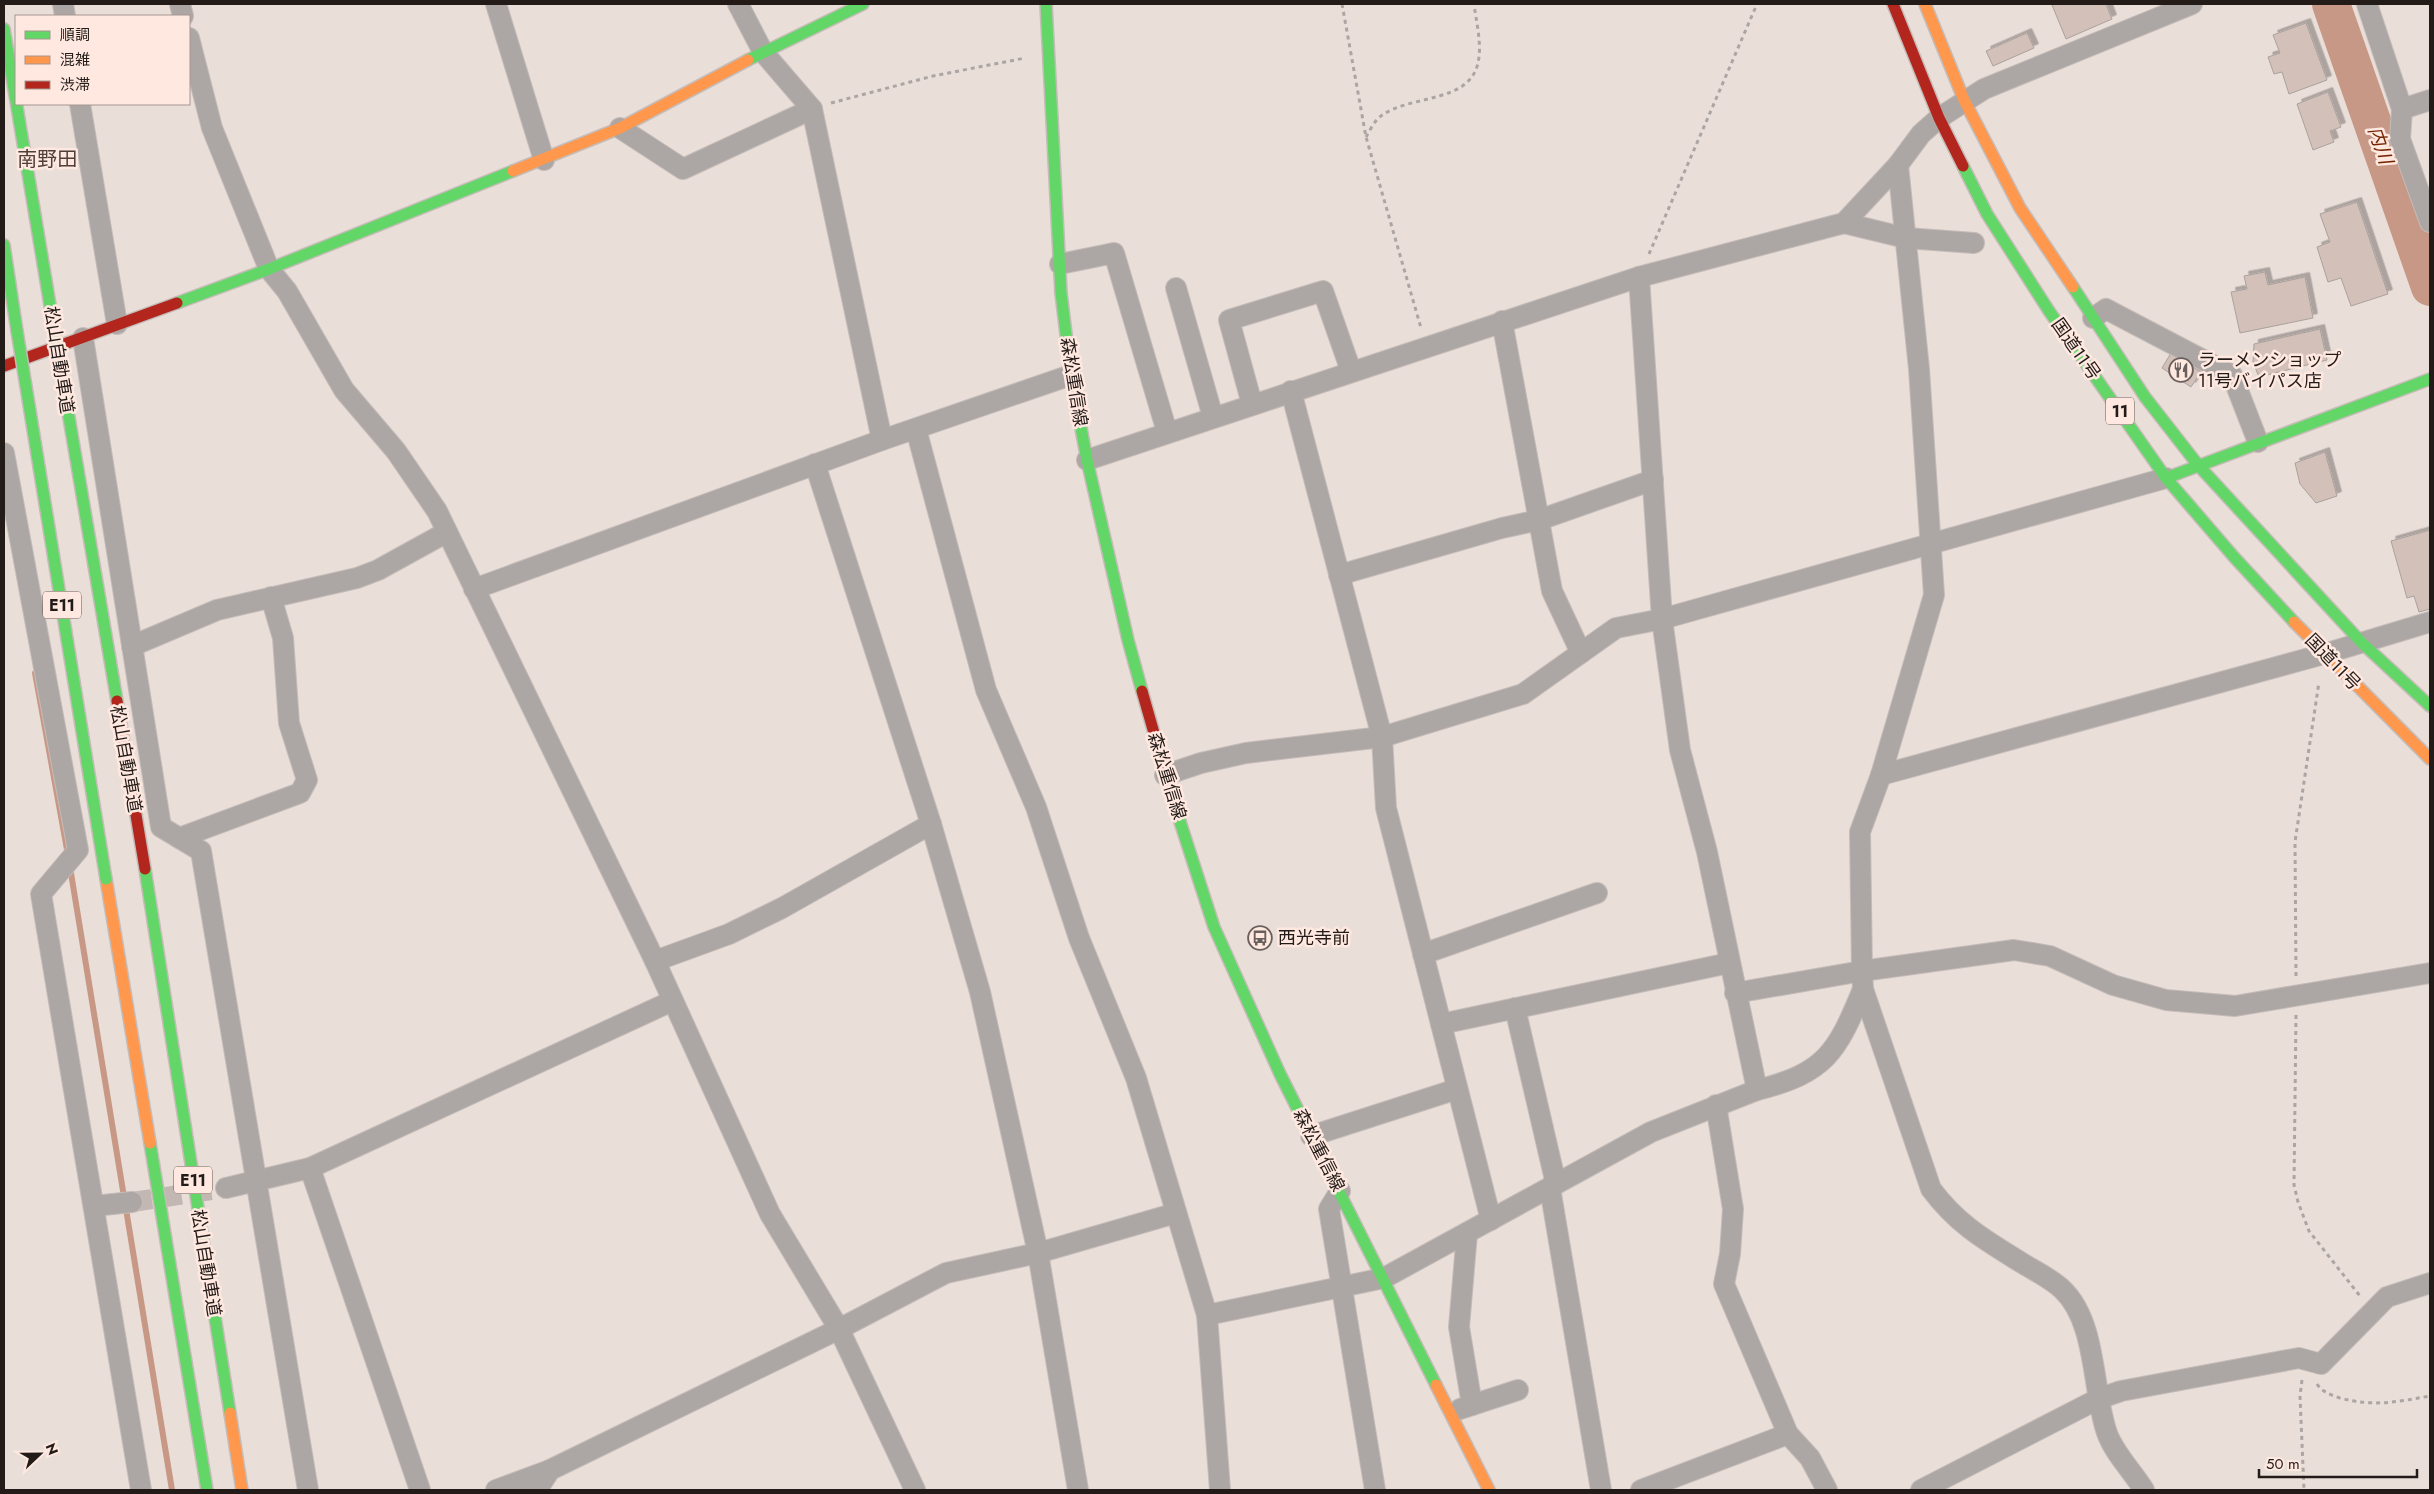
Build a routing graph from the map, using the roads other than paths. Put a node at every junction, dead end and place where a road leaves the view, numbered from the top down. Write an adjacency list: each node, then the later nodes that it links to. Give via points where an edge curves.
1 (496, 4): 21 (street)
2 (738, 4): 11 (street)
3 (863, 4): 11 (main road)
4 (1046, 4): 28 (main road, 森松重信線)
5 (1893, 4): 19 (main road, 国道11号 / 11)
6 (1925, 4): 13 (main road, 国道11号 / 11)
7 (2192, 4): 13 (street)
8 (2367, 4): 18 (street)
9 (4, 29): 12 (main road, 松山自動車道 / E11, bridge)
10 (190, 42): 29 (street, via 212,128)
11 (764, 52): 17 (street); 20 (main road)
12 (15, 95)
13 (1964, 100): 19 (street); 32 (main road, 国道11号 / 11, via 2020,208)
14 (2430, 100): 18 (street)
15 (17, 105): 110 (main road, 松山自動車道 / E11, bridge, via 145,869)
16 (80, 105): 34 (street)
17 (812, 108): 20 (street, via 683,169); 45 (street)
18 (2402, 109): 23 (street, via 2400,139)
19 (1939, 118): 22 (street, via 1921,134); 51 (main road, 国道11号 / 11, via 1987,214 2049,311)
20 (620, 128): 21 (main road)
21 (544, 160): 29 (main road)
22 (1898, 165): 24 (street); 25 (street)
23 (2430, 222)
24 (1844, 223): 25 (street); 30 (street)
25 (1906, 238): 26 (street); 55 (street, via 1919,369)
26 (1974, 243)
27 (4, 245): 109 (main road, 松山自動車道 / E11, bridge)
28 (1060, 264): 38 (main road, 森松重信線); 44 (street, via 1114,253)
29 (269, 269): 34 (main road); 54 (street, via 287,291 344,390 414,476)
30 (1639, 277): 33 (street); 52 (street)
31 (1176, 288): 42 (street)
32 (2093, 318): 46 (street, via 2106,309 2232,375); 50 (main road, 国道11号 / 11, via 2145,397)
33 (1502, 322): 37 (street); 53 (street)
34 (117, 324): 35 (main road)
35 (82, 338): 36 (main road); 62 (street)
36 (4, 366)
37 (1351, 371): 40 (street); 41 (street, via 1323,291 1229,320)
38 (1071, 375): 43 (street); 48 (main road, 森松重信線)
39 (2430, 379): 46 (main road)
40 (1291, 391): 41 (street); 56 (street)
41 (1252, 404): 42 (street)
42 (1213, 417): 44 (street)
43 (916, 429): 45 (street); 93 (street, via 986,690 1036,807 1080,938 1136,1078)
44 (1167, 432): 48 (street)
45 (882, 440): 49 (street)
46 (2258, 442): 50 (main road)
47 (4, 453): 92 (street, via 78,850 41,894)
48 (1086, 460): 68 (main road, 森松重信線, via 1128,640)
49 (815, 464): 57 (street); 70 (street)
50 (2198, 466): 51 (main road); 61 (main road, 国道11号 / 11)
51 (2166, 478): 55 (street); 64 (main road, 国道11号 / 11)
52 (1652, 480): 53 (street); 59 (street)
53 (1539, 520): 56 (street); 63 (street, via 1552,590)
54 (447, 532): 57 (street); 58 (street, via 357,578)
55 (1930, 544): 59 (street); 69 (street, via 1934,595)
56 (1339, 575): 66 (street)
57 (474, 589): 74 (street)
58 (271, 597): 62 (street, via 217,610); 71 (street, via 283,638 290,723 307,780 300,793)
59 (1662, 619): 63 (street, via 1616,628); 75 (street, via 1680,750 1707,852)
60 (2430, 622): 61 (street)
61 (2361, 642): 64 (street); 65 (main road, 国道11号 / 11)
62 (132, 646): 71 (street, via 161,827)
63 (1581, 653): 66 (street, via 1523,694)
64 (2324, 654): 67 (main road, 国道11号 / 11); 69 (street)
65 (2430, 706)
66 (1382, 737): 68 (street, via 1246,753); 73 (street, via 1386,808)
67 (2430, 759)
68 (1166, 775): 85 (main road, 森松重信線, via 1214,928 1280,1074)
69 (1881, 775): 77 (street, via 1860,832)
70 (931, 824): 74 (street, via 782,908 729,934); 96 (street, via 980,992)
71 (180, 838): 87 (street, via 201,851)
72 (1597, 893): 73 (street)
73 (1423, 954): 81 (street)
74 (655, 961): 79 (street)
75 (1730, 962): 78 (street); 80 (street)
76 (2430, 973): 77 (street, via 2234,1006 2166,1000 2113,985 2050,956 2014,950)
77 (1862, 980): 78 (street); 83 (street, via 1846,1028 1822,1062 1806,1074); 103 (street, via 1932,1189 1949,1212 1982,1238 2063,1290 2078,1313 2088,1338)
78 (1735, 993): 83 (street)
79 (672, 1001): 86 (street); 101 (street, via 770,1214)
80 (1515, 1008): 81 (street); 88 (street)
81 (1441, 1024): 82 (street)
82 (1457, 1089): 85 (street); 94 (street)
83 (1757, 1090): 84 (street)
84 (1716, 1105): 88 (street, via 1651,1132); 106 (street, via 1733,1209 1724,1284)
85 (1312, 1136): 90 (main road, 森松重信線)
86 (310, 1168): 87 (street); 112 (street)
87 (255, 1181): 89 (street); 111 (street)
88 (1553, 1186): 94 (street); 120 (street)
89 (226, 1188)
90 (1340, 1191): 97 (main road, 森松重信線); 99 (street, via 1330,1209)
91 (132, 1202): 92 (street)
92 (94, 1206): 108 (street)
93 (1176, 1213): 96 (street); 100 (street)
94 (1491, 1220): 95 (street)
95 (1467, 1233): 97 (street); 104 (street, via 1460,1327)
96 (1038, 1253): 101 (street, via 946,1273); 116 (street)
97 (1384, 1278): 99 (street); 105 (main road, 森松重信線)
98 (2430, 1283): 103 (street, via 2387,1296 2313,1362 2299,1358 2121,1391)
99 (1343, 1287): 100 (street); 118 (street)
100 (1207, 1315): 117 (street)
101 (839, 1329): 107 (street); 115 (street)
102 (1518, 1390): 104 (street)
103 (2098, 1400): 123 (street); 124 (street, via 2108,1435)
104 (1472, 1405): 105 (street)
105 (1450, 1412): 119 (main road, 森松重信線)
106 (1788, 1434): 121 (street); 122 (street, via 1810,1458)
107 (550, 1470): 113 (street); 114 (street)
108 (141, 1490)
109 (207, 1490)
110 (242, 1490)
111 (308, 1490)
112 (420, 1490)
113 (496, 1490)
114 (537, 1490)
115 (914, 1490)
116 (1078, 1490)
117 (1220, 1490)
118 (1375, 1490)
119 (1489, 1490)
120 (1601, 1490)
121 (1641, 1490)
122 (1827, 1490)
123 (1921, 1490)
124 (2144, 1490)

